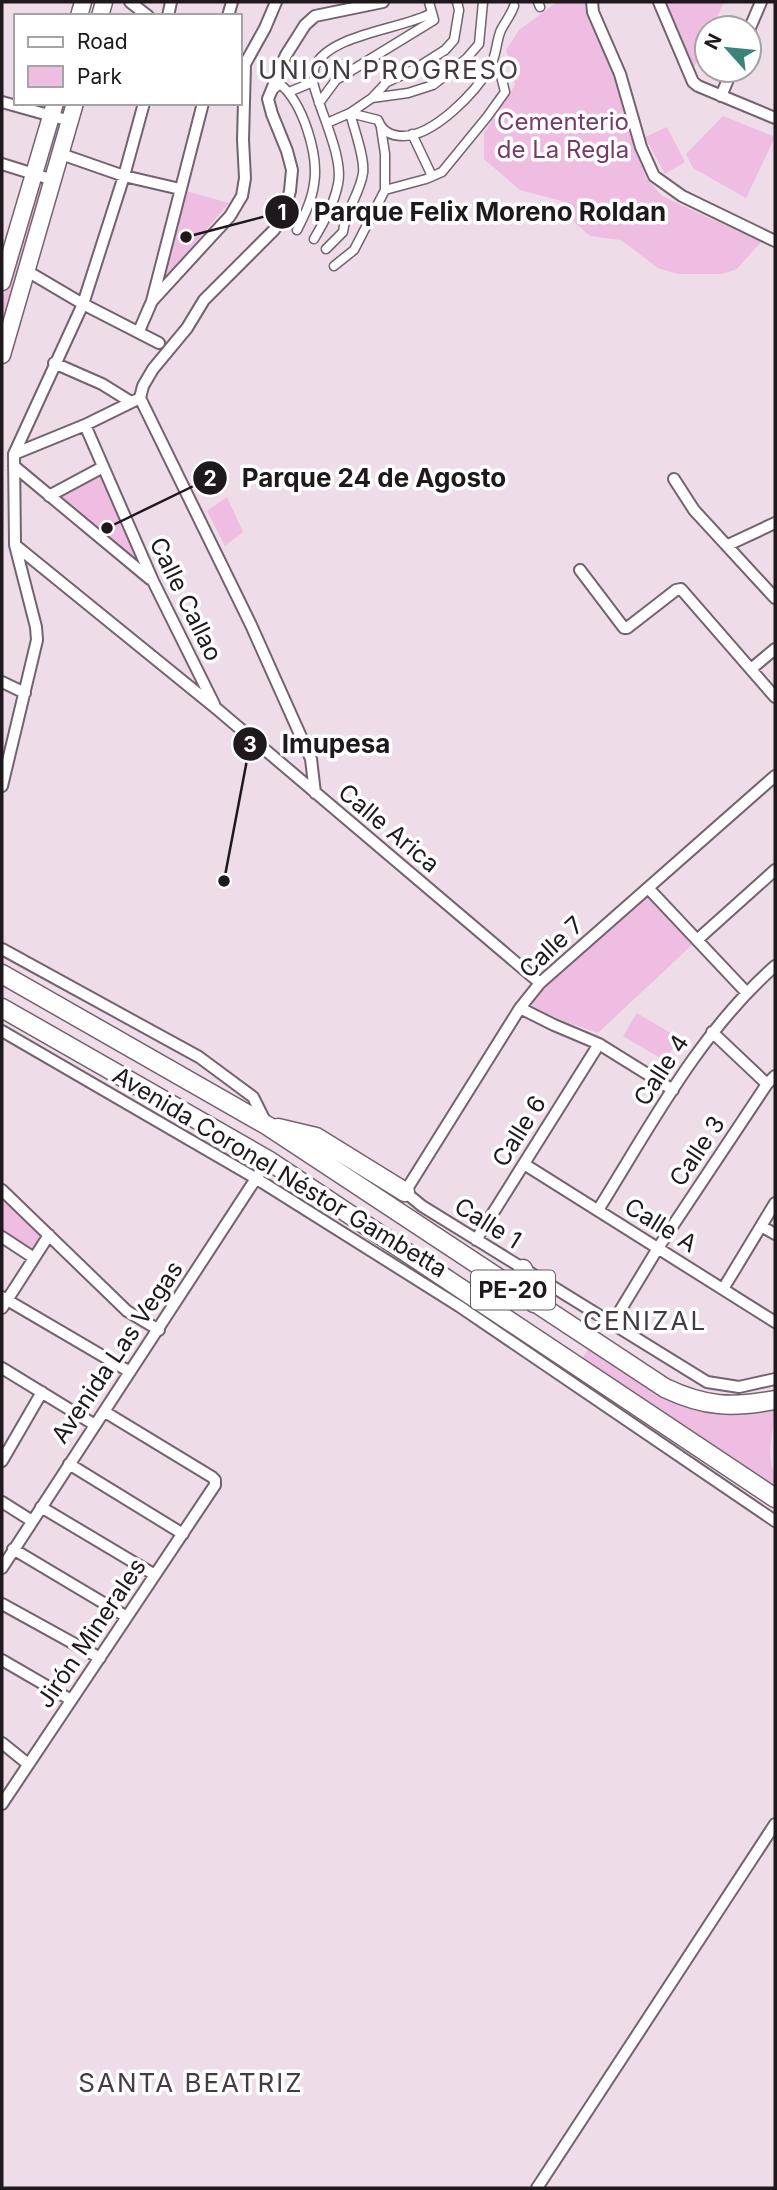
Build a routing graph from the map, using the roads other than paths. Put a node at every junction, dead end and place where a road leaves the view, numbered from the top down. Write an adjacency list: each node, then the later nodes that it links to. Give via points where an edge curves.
1 (130, 2): 11 (street)
2 (276, 2): 12 (street)
3 (383, 2): 16 (street, via 315,16 286,55)
4 (429, 2): 10 (street)
5 (457, 2): 19 (street, via 454,40 415,69 387,82)
6 (483, 2): 19 (street, via 480,44 466,59 433,85)
7 (592, 2): 42 (street, via 654,176 682,196)
8 (659, 2): 18 (street, via 693,82)
9 (514, 6): 13 (street)
10 (432, 13): 14 (street, via 373,30 326,52 315,67); 20 (street, via 434,20 424,27 336,80)
11 (145, 14)
12 (243, 64): 47 (street, via 242,196 230,216)
13 (491, 66): 31 (street, via 448,116); 36 (street, via 499,68 505,92 442,172)
14 (313, 82): 17 (street); 20 (street)
15 (726, 84): 18 (street)
16 (270, 92): 17 (street, via 280,84); 53 (street, via 272,114 292,170 283,216 204,300)
17 (289, 92): 40 (street, via 314,152 314,184)
18 (721, 96): 27 (street)
19 (372, 98): 26 (street)
20 (319, 103): 29 (street)
21 (21, 105): 25 (street)
22 (74, 105): 28 (main road)
23 (143, 105): 35 (street)
24 (202, 105): 38 (street)
25 (53, 110): 28 (street); 34 (main road)
26 (350, 113): 29 (street); 30 (street, via 378,120); 43 (street, via 363,172 343,232)
27 (775, 118)
28 (70, 121): 32 (main road)
29 (327, 123): 41 (street, via 339,181)
30 (381, 128): 31 (street, via 389,134); 39 (street)
31 (412, 134): 36 (street)
32 (61, 154): 35 (street); 37 (main road)
33 (2, 164): 34 (street)
34 (33, 176): 37 (street); 46 (main road)
35 (124, 176): 38 (street); 48 (street)
36 (432, 176): 39 (street)
37 (53, 180): 45 (main road)
38 (180, 189): 47 (street)
39 (385, 190): 44 (street, via 354,250)
40 (297, 230)
41 (314, 239)
42 (775, 241)
43 (326, 249)
44 (334, 265)
45 (27, 271): 48 (street); 51 (main road)
46 (2, 282)
47 (152, 301): 49 (street)
48 (83, 304): 49 (street); 52 (street)
49 (139, 331): 50 (street)
50 (159, 343)
51 (2, 355)
52 (54, 363): 53 (street); 55 (street)
53 (136, 400): 54 (street); 74 (street, via 251,625)
54 (85, 425): 55 (street); 57 (street, Calle Callao)
55 (14, 454): 56 (street)
56 (14, 467): 59 (street); 61 (street)
57 (103, 467): 59 (street); 64 (street, Calle Callao)
58 (674, 479): 62 (street, via 694,510)
59 (49, 496): 64 (street)
60 (775, 523): 62 (street)
61 (15, 545): 70 (street, Calle Arica); 71 (street, via 36,627)
62 (728, 545): 65 (street)
63 (580, 570): 67 (street, via 624,628 681,589)
64 (153, 581): 68 (street, Calle Callao)
65 (775, 598)
66 (775, 649): 67 (street)
67 (751, 669): 72 (street)
68 (202, 680): 70 (street); 73 (street, Calle Callao)
69 (2, 682): 71 (street)
70 (191, 689): 73 (street, Calle Arica)
71 (25, 693): 77 (street)
72 (775, 697)
73 (217, 709): 75 (street, Calle Arica)
74 (311, 759): 75 (street); 78 (street)
75 (291, 773): 78 (street, Calle Arica)
76 (775, 776): 80 (street, Calle 7)
77 (2, 786)
78 (315, 793): 85 (street, Calle Arica)
79 (775, 870): 81 (street)
80 (649, 888): 81 (street); 85 (street, Calle 7)
81 (697, 940): 86 (street)
82 (2, 949): 94 (street, via 199,1056 253,1097)
83 (775, 966): 86 (street, Calle 4)
84 (2, 974): 94 (highway, PE-20)
85 (540, 983): 87 (street, Calle 7)
86 (746, 992): 90 (street, Calle 4)
87 (520, 1007): 91 (street); 99 (street, Calle 7)
88 (2, 1009): 95 (highway, PE-20)
89 (2, 1031): 97 (street, Avenida Coronel Néstor Gambetta)
90 (712, 1032): 92 (street); 93 (street, Calle 4)
91 (598, 1044): 93 (street); 96 (street, Calle 6)
92 (771, 1080): 107 (street, Calle 3)
93 (673, 1090): 101 (street, Calle 4)
94 (268, 1126): 99 (highway, via 316,1137); 112 (highway, PE-20)
95 (268, 1160): 97 (street, Avenida Las Vegas); 126 (highway, PE-20)
96 (524, 1164): 101 (street, Calle A); 106 (street, Calle 6)
97 (257, 1179): 115 (street, Avenida Las Vegas); 130 (street, Avenida Coronel Néstor Gambetta, via 459,1306)
98 (2, 1190): 104 (street)
99 (405, 1192): 106 (street, Calle 1)
100 (775, 1203): 102 (street)
101 (598, 1210): 107 (street, Calle A)
102 (761, 1226): 103 (street); 110 (street)
103 (775, 1234)
104 (49, 1235): 108 (street); 115 (street, via 127,1311)
105 (2, 1237): 108 (street)
106 (476, 1240): 109 (street, Calle 1)
107 (658, 1248): 110 (street, Calle A); 114 (street, Calle 3)
108 (34, 1258): 111 (street)
109 (523, 1269): 112 (highway); 114 (street, Calle 1)
110 (723, 1289): 113 (street, Calle A)
111 (4, 1301): 117 (street)
112 (534, 1303): 120 (highway, PE-20, via 684,1397 723,1406)
113 (775, 1322)
114 (612, 1324): 118 (street, Calle 1, via 707,1382 739,1387)
115 (159, 1331): 117 (street, Avenida Las Vegas)
116 (2, 1368): 119 (street)
117 (130, 1372): 121 (street, Avenida Las Vegas)
118 (775, 1379)
119 (42, 1392): 122 (street); 123 (street)
120 (775, 1400)
121 (104, 1412): 122 (street, Avenida Las Vegas); 131 (street, Jirón Minerales, via 215,1480)
122 (95, 1425): 125 (street, Avenida Las Vegas)
123 (7, 1441): 124 (street)
124 (2, 1461)
125 (69, 1464): 128 (street, Avenida Las Vegas); 131 (street)
126 (775, 1498)
127 (2, 1502): 129 (street)
128 (41, 1507): 129 (street, Avenida Las Vegas); 134 (street)
129 (32, 1521): 132 (street, Avenida Las Vegas)
130 (775, 1521)
131 (183, 1534): 134 (street, Jirón Minerales)
132 (13, 1549): 133 (street, Avenida Las Vegas); 136 (street)
133 (3, 1564)
134 (155, 1575): 136 (street, Jirón Minerales)
135 (2, 1604): 137 (street)
136 (127, 1617): 137 (street, Jirón Minerales)
137 (100, 1658): 139 (street, Jirón Minerales)
138 (2, 1660): 139 (street)
139 (71, 1700): 141 (street, Jirón Minerales)
140 (2, 1743): 141 (street)
141 (28, 1764): 142 (street, Jirón Minerales)
142 (2, 1804)
143 (775, 1824): 144 (street)
144 (537, 2188)

